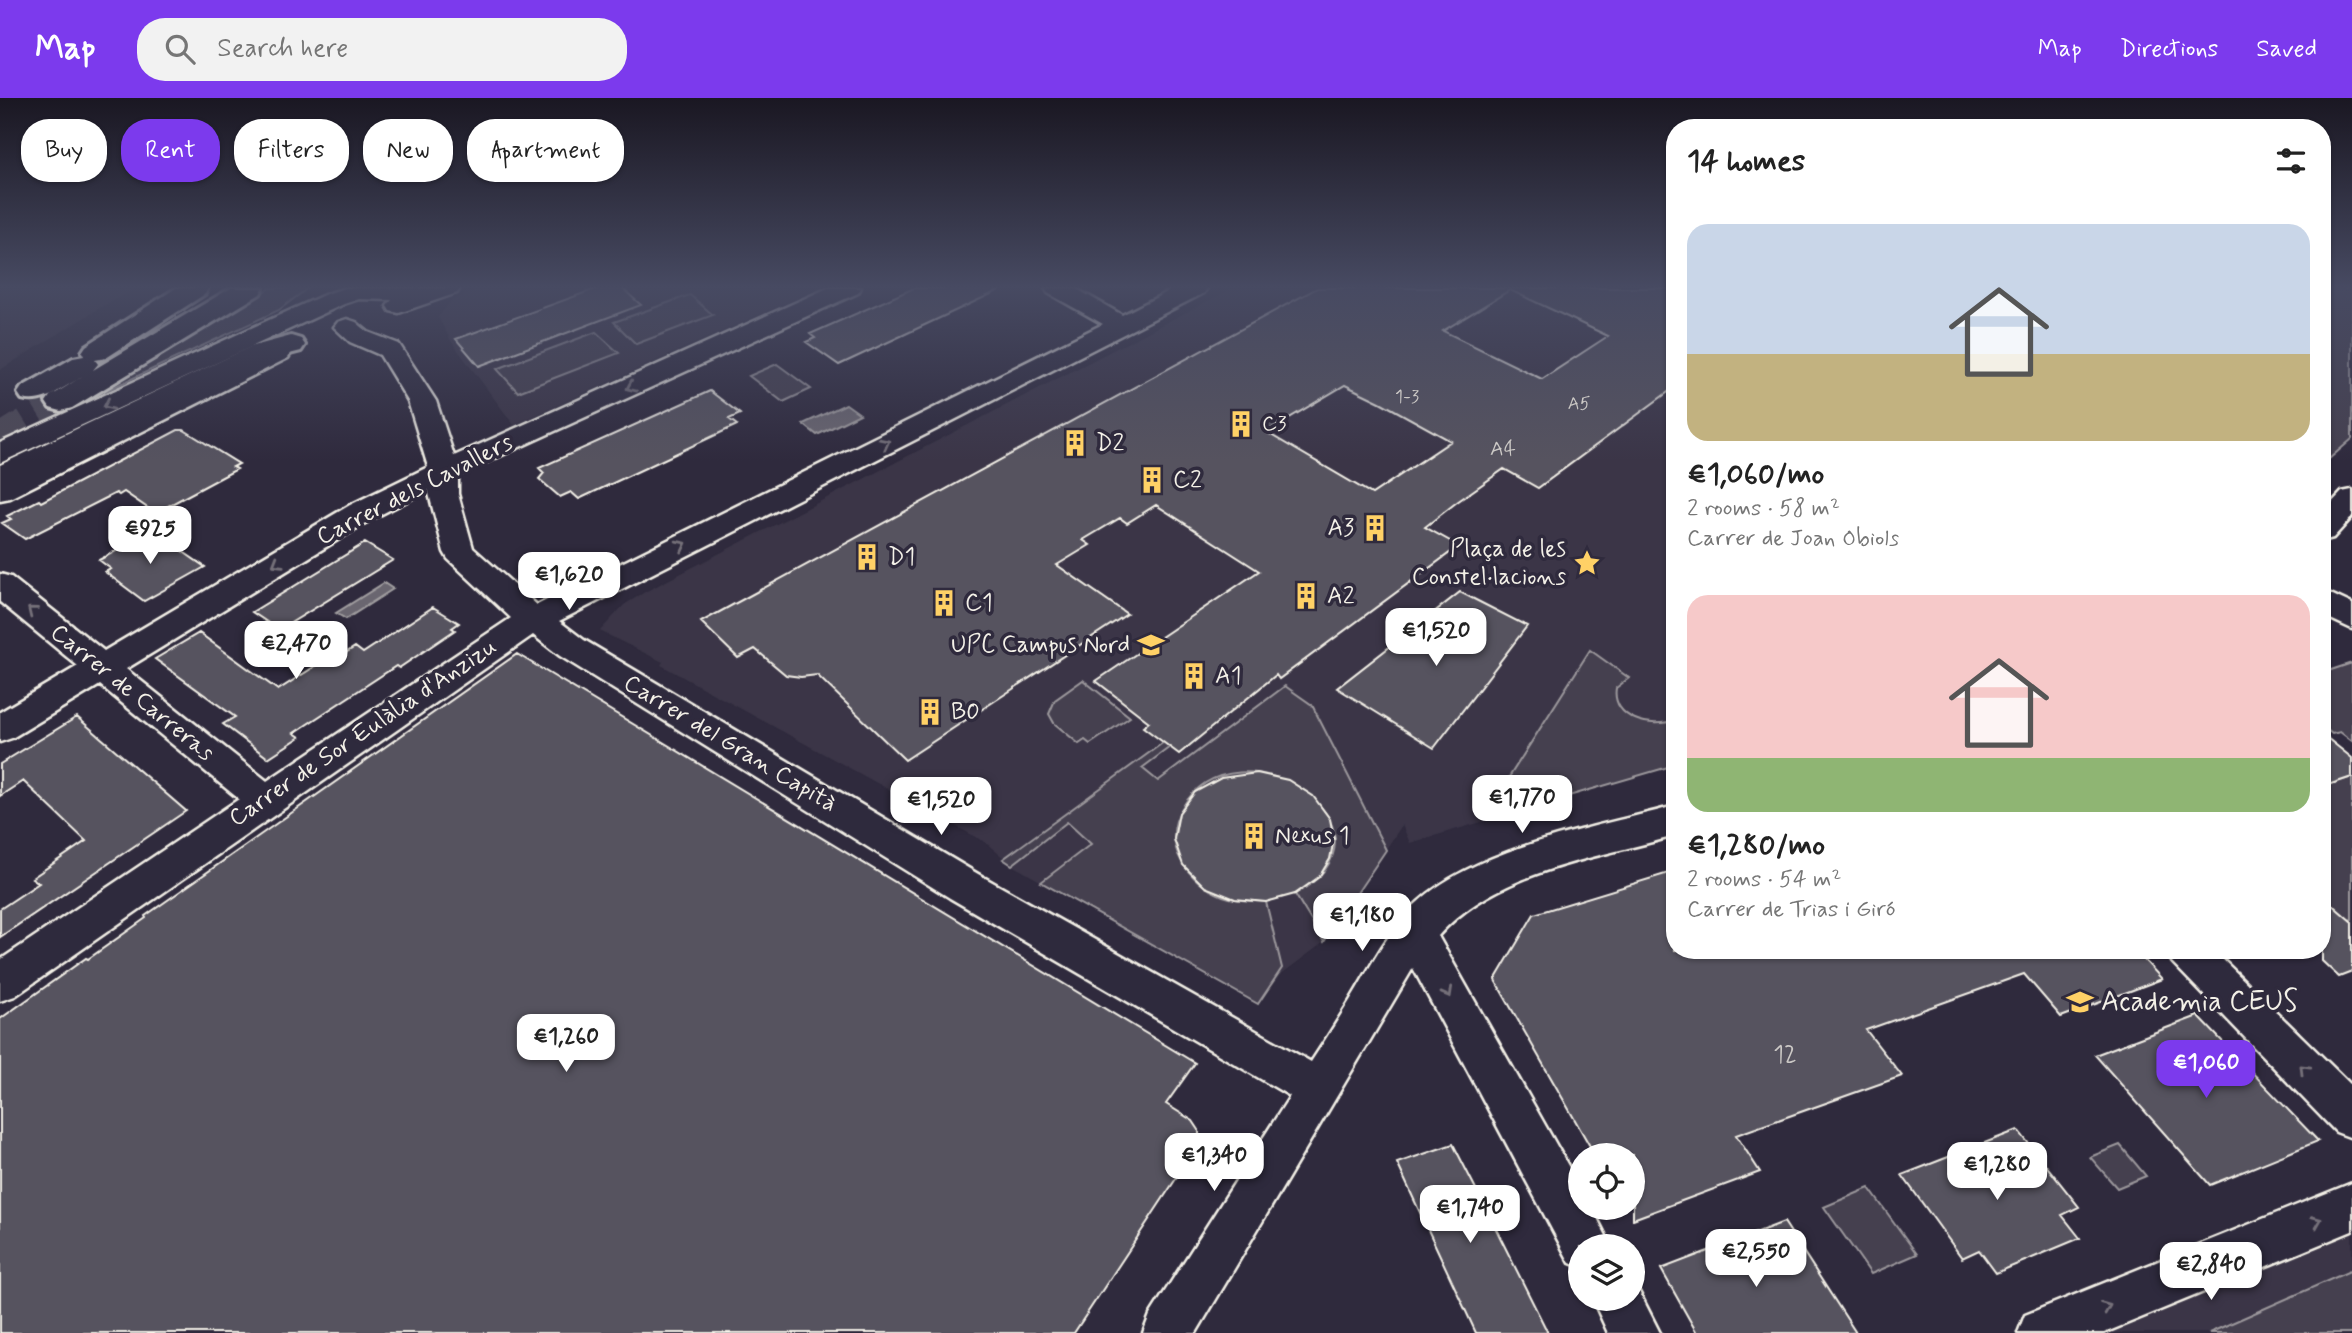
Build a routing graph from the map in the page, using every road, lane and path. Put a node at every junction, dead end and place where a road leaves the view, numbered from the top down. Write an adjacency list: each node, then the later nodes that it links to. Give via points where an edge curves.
1 (106, 346): 2 (highway, via 33,393)
2 (115, 346)
3 (154, 346): 10 (highway)
4 (267, 346): 11 (street, one-way to 11)
5 (275, 346): 13 (highway)
6 (285, 346): 14 (street, via 233,377)
7 (386, 346): 12 (street, Carrer del Gran Capità, via 422,401)
8 (721, 346): 12 (street, Carrer dels Cavallers, one-way to 12)
9 (1081, 346): 20 (street, Carrer de Sor Eulàlia d'Anzizu, one-way to 9)
10 (61, 402)
11 (0, 454)
12 (444, 471): 20 (street, Carrer del Gran Capità, via 443,494 459,552); 21 (street, Carrer dels Cavallers, one-way to 21, via 361,512)
13 (0, 477)
14 (0, 491)
15 (2352, 499): 16 (street)
16 (2331, 521)
17 (0, 585): 21 (street, Carrer de Carreras, one-way to 17)
18 (2331, 606): 19 (street)
19 (2352, 618)
20 (533, 620): 23 (street, Carrer de Sor Eulàlia d'Anzizu); 28 (street, Carrer del Gran Capità, via 964,886)
21 (103, 668): 22 (street, Carrer dels Cavallers); 23 (street, Carrer de Carreras)
22 (0, 729)
23 (265, 800): 27 (street, Carrer de Sor Eulàlia d'Anzizu)
24 (1666, 824): 25 (street, via 1490,878 1452,898)
25 (1415, 933): 28 (street, via 1392,962); 31 (street, one-way to 31)
26 (2195, 959): 29 (street, one-way to 26)
27 (0, 982)
28 (1318, 1089): 33 (street)
29 (2352, 1117)
30 (2352, 1207): 35 (street, one-way to 30)
31 (1580, 1234)
32 (1623, 1311): 34 (street)
33 (1168, 1333)
34 (1635, 1333)
35 (2043, 1333)

